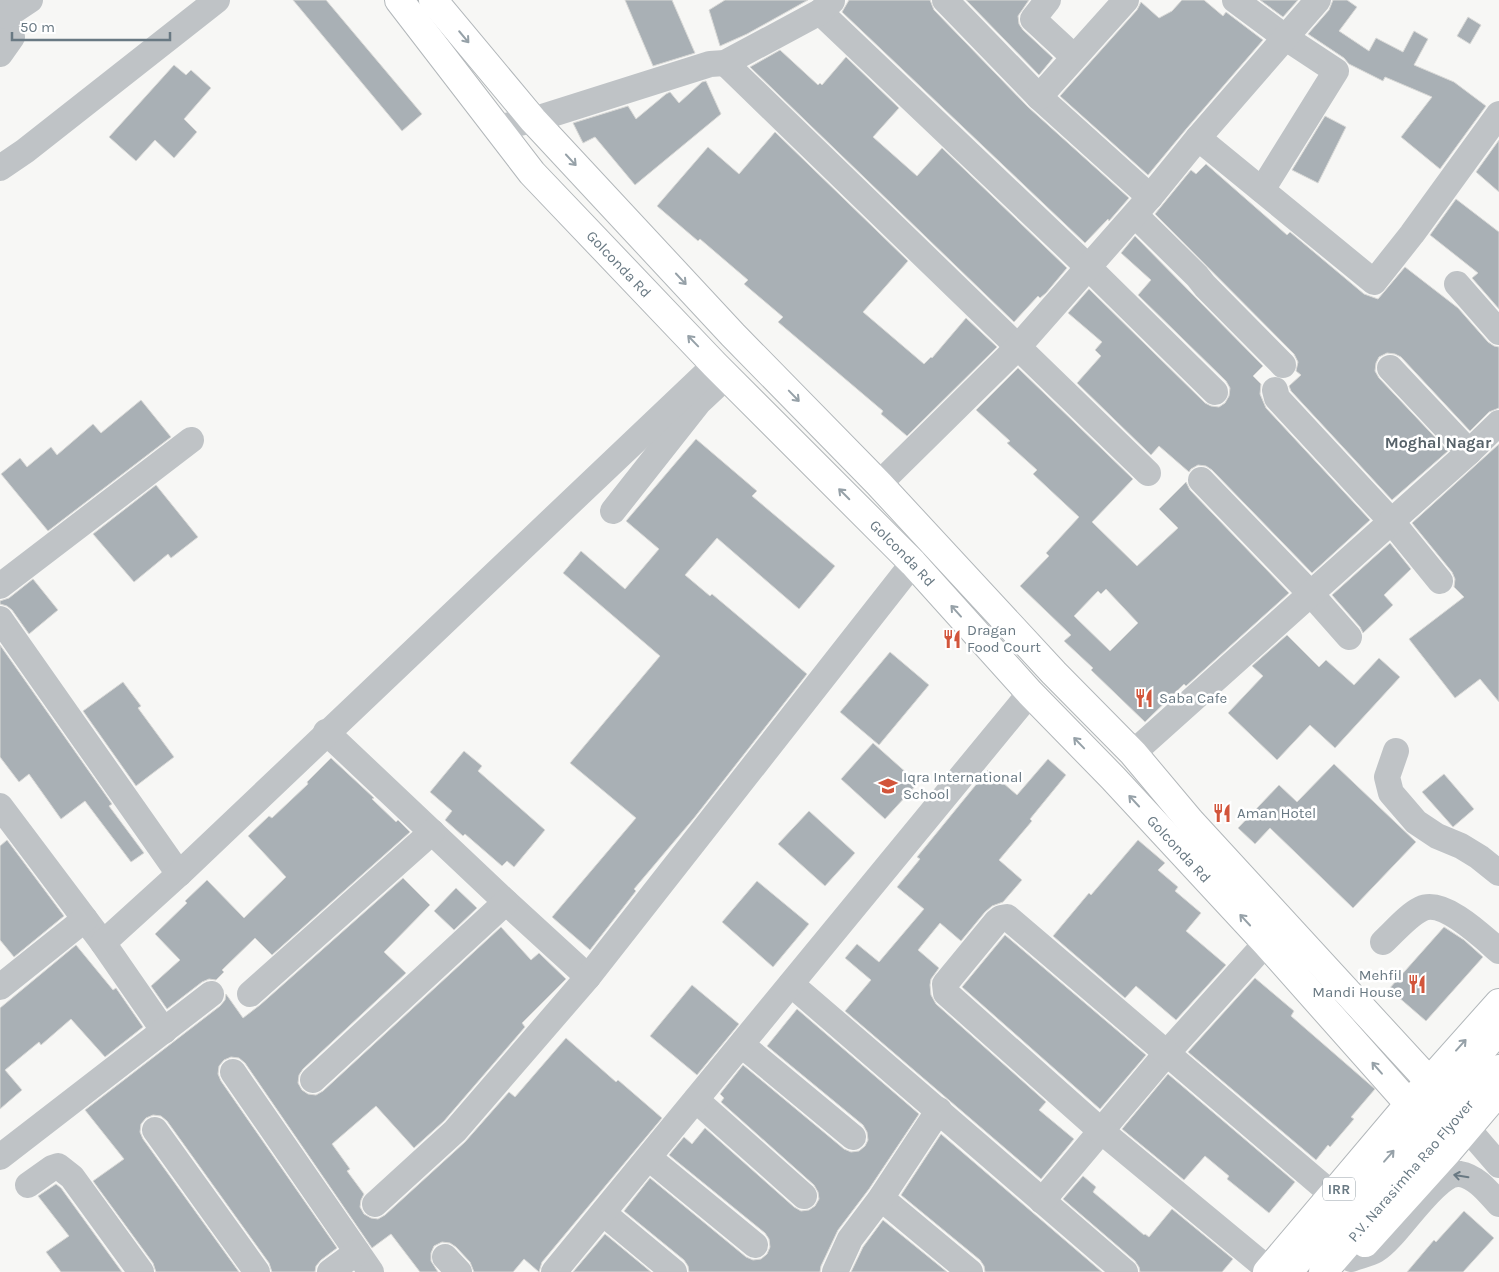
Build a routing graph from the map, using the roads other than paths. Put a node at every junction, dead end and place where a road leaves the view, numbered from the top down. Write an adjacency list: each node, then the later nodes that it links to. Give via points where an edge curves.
1 (30, 0): 11 (street)
2 (217, 0): 21 (street)
3 (399, 0): 19 (main road, Golconda Rd)
4 (945, 0): 16 (street)
5 (1048, 0): 14 (street, via 1033,19)
6 (1126, 0): 14 (street)
7 (1234, 0): 12 (street)
8 (1318, 0): 12 (street)
9 (443, 3): 18 (main road, Golconda Rd, one-way to 18)
10 (827, 6): 15 (street); 24 (street)
11 (3, 12): 13 (street, via 12,37)
12 (1286, 38): 20 (street); 22 (street, via 1336,71)
13 (0, 54)
14 (1074, 57): 16 (street)
15 (725, 64): 18 (street, via 710,64); 27 (street)
16 (1039, 97): 23 (street)
17 (1499, 114): 22 (street, via 1374,282)
18 (533, 120): 19 (street); 38 (main road, Golconda Rd, one-way to 38, via 733,334)
19 (497, 128): 30 (main road, Golconda Rd, one-way to 19, via 532,173)
20 (1198, 138): 22 (street); 23 (street)
21 (0, 168)
22 (1262, 190)
23 (1143, 206): 24 (street); 28 (street, via 1205,286)
24 (1088, 267): 27 (street); 32 (street)
25 (1457, 284): 26 (street)
26 (1499, 332)
27 (1018, 347): 36 (street); 38 (street)
28 (1283, 364)
29 (1390, 368): 35 (street)
30 (721, 370): 39 (street); 41 (main road, Golconda Rd, one-way to 30); 48 (street)
31 (1275, 390): 40 (street, via 1277,398)
32 (1215, 392)
33 (1499, 423): 35 (street)
34 (191, 440): 43 (street)
35 (1469, 452): 40 (street)
36 (1148, 473)
37 (1201, 480): 44 (street)
38 (880, 484): 50 (main road, Golconda Rd, via 1054,673)
39 (613, 511)
40 (1392, 522): 42 (street); 44 (street)
41 (913, 563): 47 (main road, Golconda Rd, one-way to 41); 61 (street)
42 (1440, 581)
43 (0, 586)
44 (1311, 594): 46 (street); 50 (street)
45 (0, 619): 54 (street)
46 (1349, 637)
47 (1030, 692): 59 (main road, Golconda Rd, one-way to 47); 62 (street)
48 (326, 732): 52 (street); 54 (street)
49 (1396, 751): 53 (street, via 1388,777 1392,793 1416,822 1479,857)
50 (1134, 753): 74 (main road, Golconda Rd, via 1190,821)
51 (2, 812): 56 (street)
52 (432, 832): 55 (street); 65 (street)
53 (1499, 873)
54 (178, 874): 58 (street)
55 (506, 902): 61 (street); 73 (street)
56 (85, 919): 58 (street); 63 (street)
57 (1383, 942): 60 (street, via 1416,912 1433,906 1451,913)
58 (103, 943): 68 (street)
59 (1266, 943): 70 (street); 77 (main road, Golconda Rd, one-way to 59)
60 (1499, 951)
61 (588, 977): 91 (street, via 455,1131)
62 (791, 984): 69 (street); 78 (street)
63 (0, 987)
64 (211, 994): 68 (street)
65 (250, 994)
66 (1499, 1002): 74 (main road, one-way to 66)
67 (1499, 1030): 98 (main road, P.V. Narasimha Rao Flyover, one-way to 67)
68 (164, 1031): 83 (street)
69 (742, 1045): 76 (street); 82 (street)
70 (1166, 1054): 81 (street); 81 (street, via 1007,917 996,922 945,984 946,993); 88 (street)
71 (1499, 1070): 96 (main road, P.V. Narasimha Rao Flyover)
72 (233, 1072): 95 (street)
73 (313, 1080)
74 (1429, 1081): 77 (main road)
75 (1499, 1091): 79 (main road)
76 (696, 1100): 84 (street); 87 (street)
77 (1409, 1104): 88 (main road, IRR)
78 (939, 1110): 89 (street); 90 (street)
79 (1467, 1128): 85 (street); 96 (main road)
80 (155, 1130): 100 (street)
81 (1100, 1130): 90 (street); 98 (street)
82 (853, 1137)
83 (0, 1157)
84 (649, 1158): 93 (street); 94 (street)
85 (1499, 1165)
86 (28, 1185): 99 (street, via 52,1168 58,1166 65,1170)
87 (804, 1196)
88 (1333, 1196): 98 (main road, IRR)
89 (882, 1198): 103 (street, via 850,1239); 104 (street)
90 (1042, 1201): 105 (street)
91 (375, 1204)
92 (1499, 1204): 96 (street, one-way to 96, via 1478,1182 1458,1174 1450,1175 1437,1183 1394,1234 1376,1250)
93 (603, 1213): 97 (street); 102 (street)
94 (755, 1244)
95 (364, 1262): 101 (street)
96 (1340, 1269)
97 (558, 1271)
98 (1275, 1271)
99 (141, 1272)
100 (257, 1272)
101 (330, 1272)
102 (674, 1272)
103 (835, 1272)
104 (970, 1272)
105 (1125, 1272)

